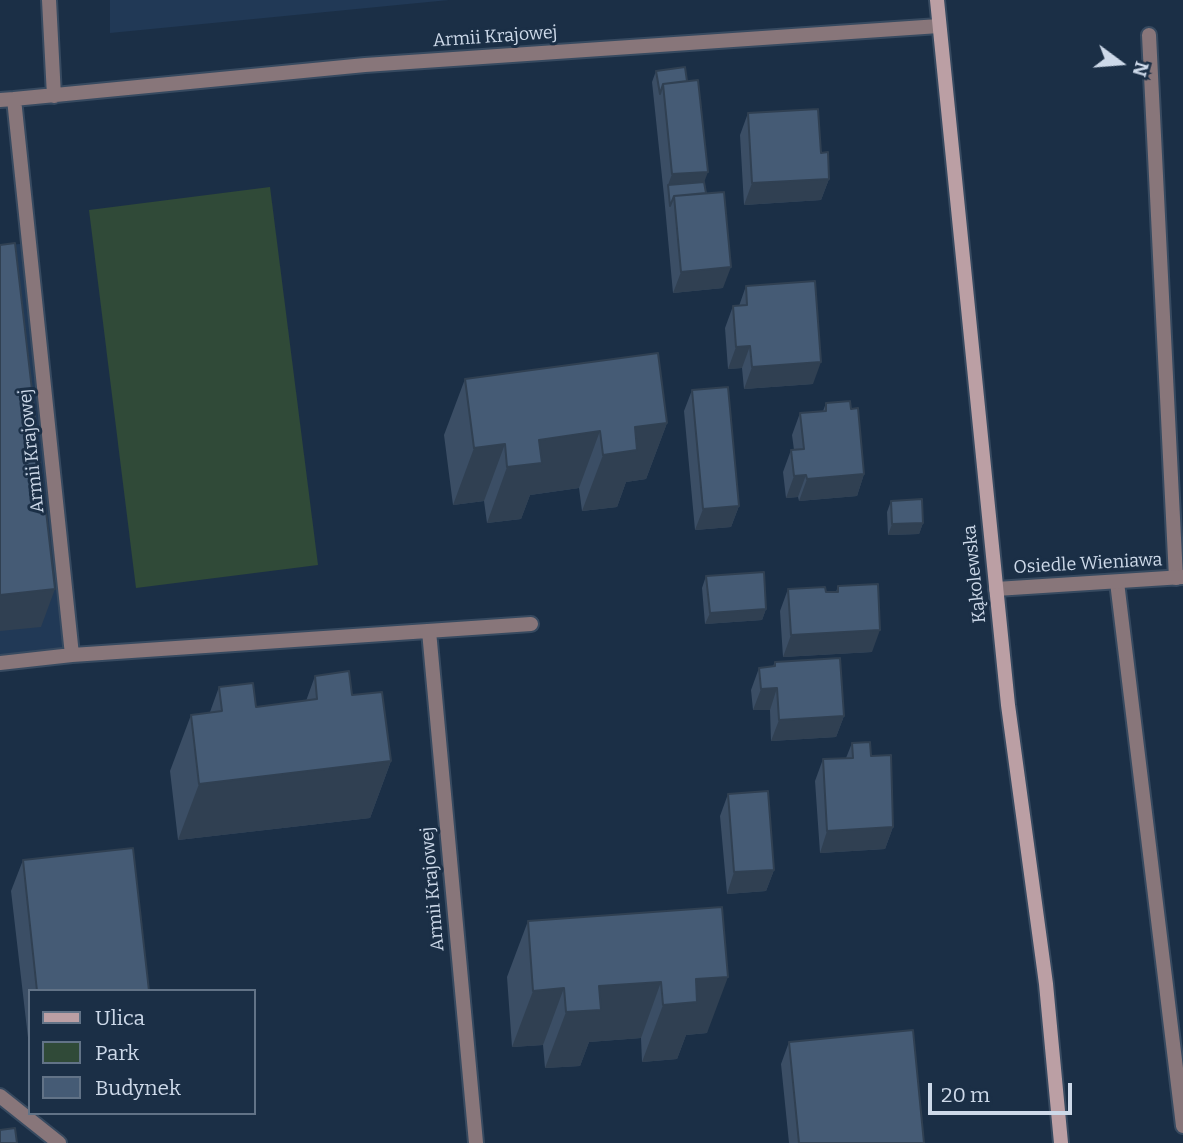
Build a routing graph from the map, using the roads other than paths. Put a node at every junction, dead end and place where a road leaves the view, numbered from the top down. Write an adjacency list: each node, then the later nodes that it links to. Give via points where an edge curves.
1 (49, 0): 5 (street)
2 (937, 0): 3 (street, Kąkolewska)
3 (939, 26): 5 (street, Armii Krajowej, via 365,65); 11 (street, Kąkolewska)
4 (1149, 35): 9 (street)
5 (54, 96): 6 (street, Armii Krajowej)
6 (7, 99): 7 (street, Armii Krajowej)
7 (29, 243): 8 (street); 14 (street, Armii Krajowej)
8 (10, 245)
9 (1179, 578): 10 (street, Osiedle Wieniawa)
10 (1117, 582): 11 (street, Osiedle Wieniawa); 17 (street)
11 (996, 589): 20 (street, Kąkolewska, via 1017,789 1046,984)
12 (531, 624): 13 (street)
13 (429, 631): 14 (street); 19 (street, Armii Krajowej)
14 (72, 655): 15 (street)
15 (0, 663)
16 (0, 1097): 18 (street)
17 (1183, 1126)
18 (59, 1143)
19 (476, 1143)
20 (1061, 1143)

